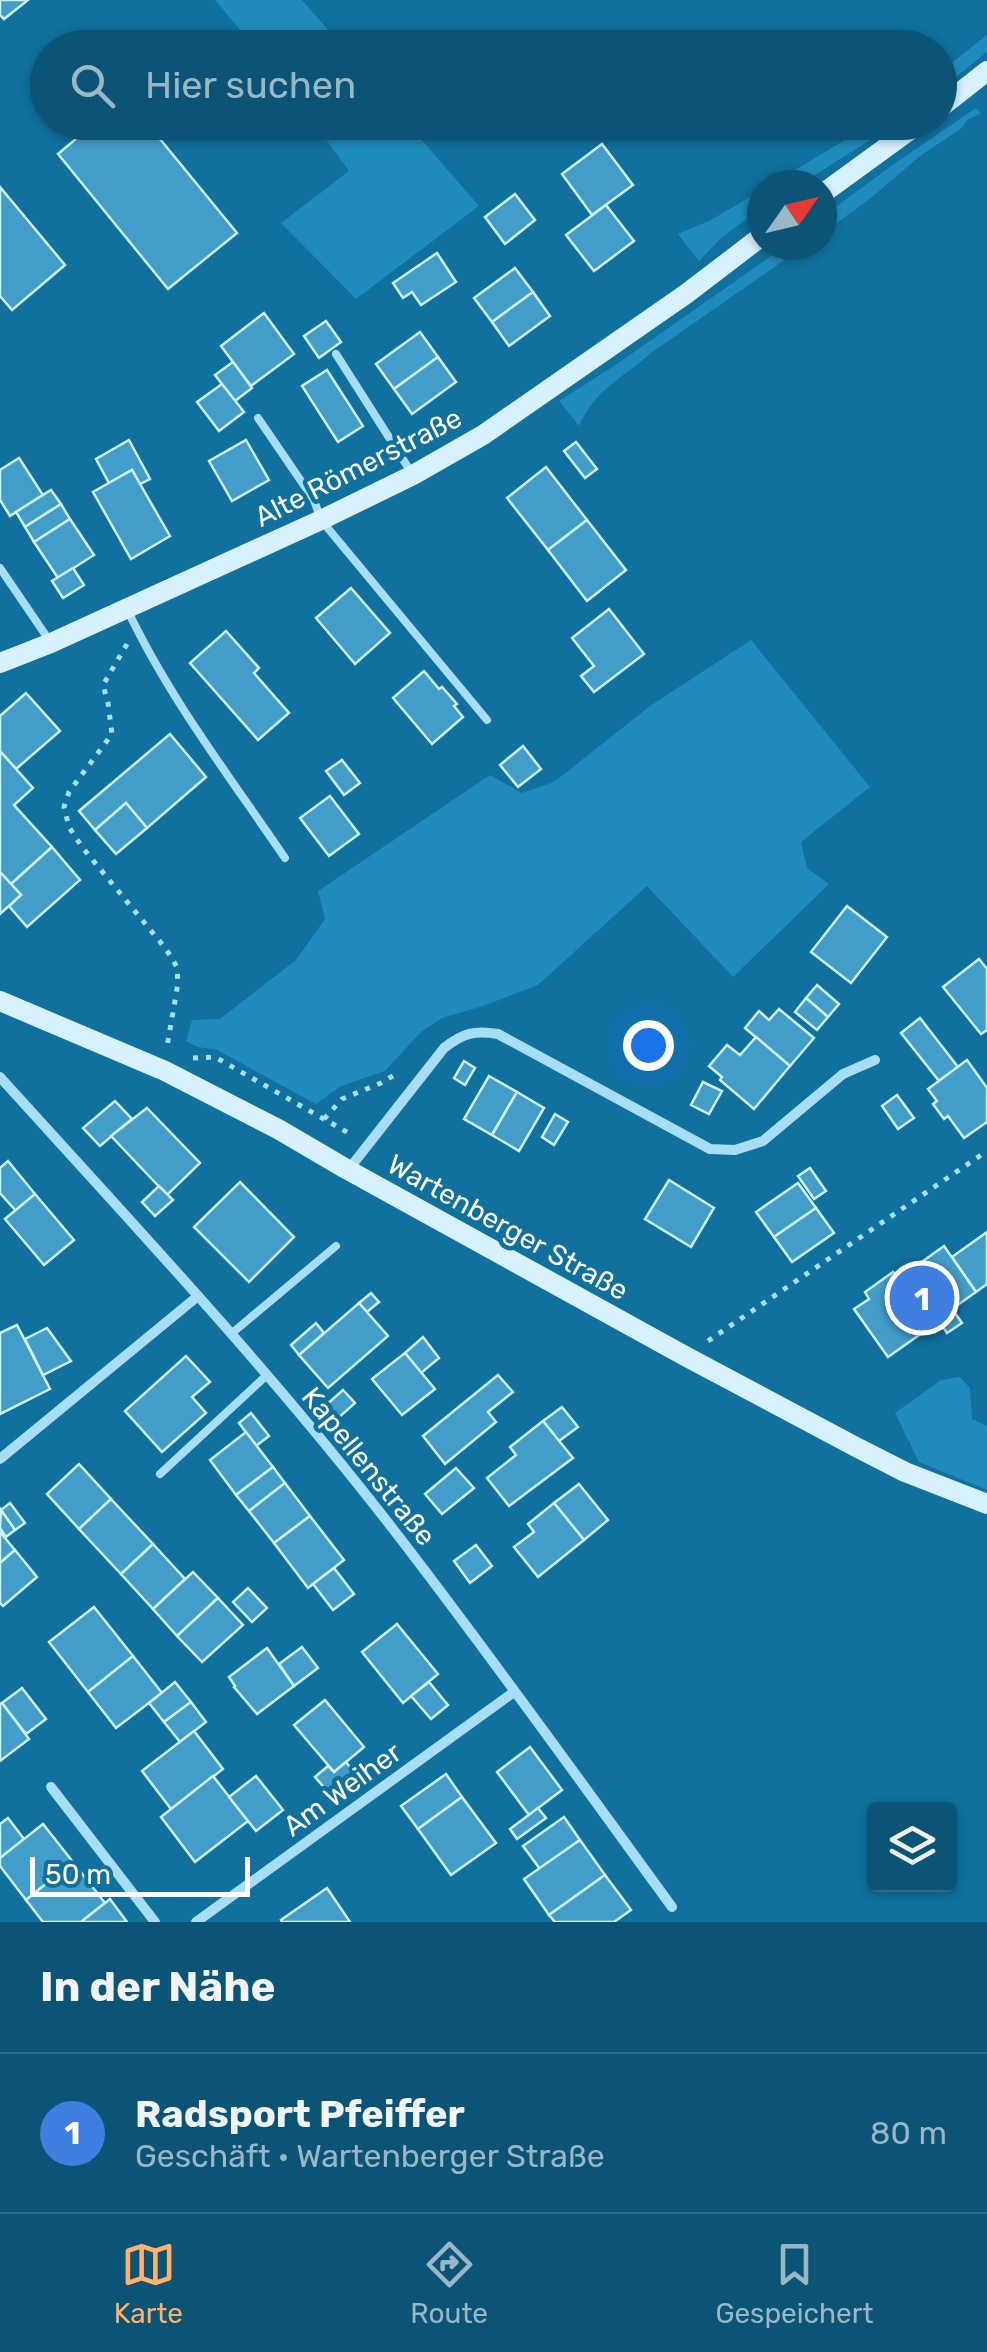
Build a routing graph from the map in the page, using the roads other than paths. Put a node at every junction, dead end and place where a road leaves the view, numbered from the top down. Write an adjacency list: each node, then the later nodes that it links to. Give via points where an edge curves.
1 (987, 71): 2 (main road)
2 (957, 95)
3 (896, 140): 4 (main road)
4 (837, 183)
5 (747, 247): 8 (main road, Alte Römerstraße, via 484,435)
6 (336, 354): 8 (lane)
7 (258, 418): 9 (lane)
8 (413, 475): 9 (main road, Alte Römerstraße)
9 (322, 520): 11 (main road, Alte Römerstraße); 14 (lane)
10 (0, 568): 12 (lane)
11 (126, 608): 12 (main road, Alte Römerstraße); 15 (lane, via 182,708)
12 (52, 643): 13 (main road, Alte Römerstraße)
13 (0, 664)
14 (488, 720)
15 (285, 858)
16 (0, 1001): 19 (main road, Wartenberger Straße, via 165,1071)
17 (874, 1060): 19 (street, via 843,1074 763,1141 710,1149 498,1034 462,1034)
18 (0, 1077): 21 (street, Kapellenstraße)
19 (348, 1170): 26 (main road, Wartenberger Straße, via 905,1472)
20 (336, 1246): 22 (lane)
21 (198, 1296): 22 (street, Kapellenstraße); 24 (street)
22 (231, 1334): 23 (street, Kapellenstraße)
23 (267, 1375): 25 (lane); 27 (street, Kapellenstraße)
24 (0, 1458)
25 (160, 1474)
26 (987, 1504)
27 (514, 1692): 29 (street, Kapellenstraße); 31 (street, Am Weiher)
28 (51, 1787): 30 (street)
29 (672, 1908)
30 (156, 1922)
31 (196, 1922)

